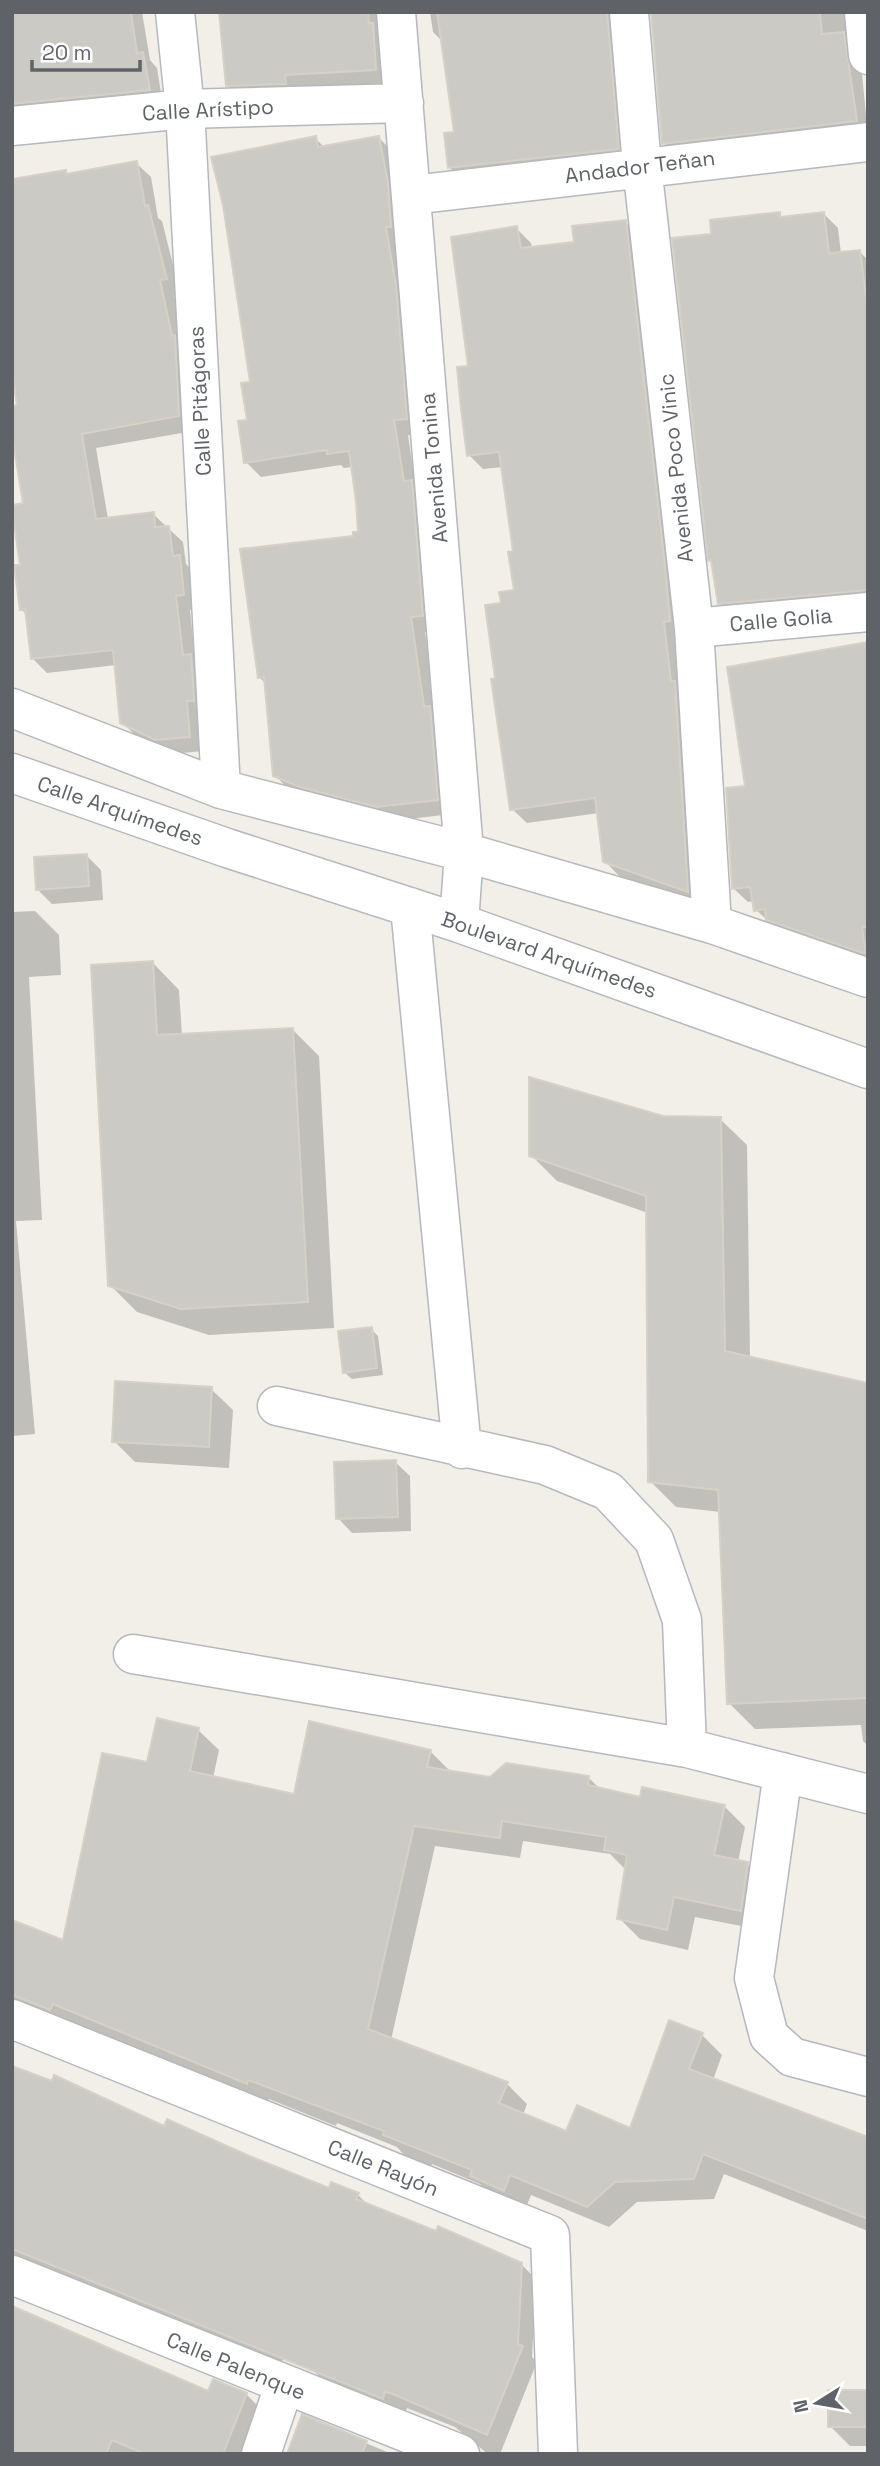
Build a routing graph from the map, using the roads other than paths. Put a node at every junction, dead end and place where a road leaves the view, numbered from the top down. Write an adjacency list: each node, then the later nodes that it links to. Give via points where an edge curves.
1 (175, 12): 7 (street, Calle Pitágoras)
2 (396, 12): 6 (street, Avenida Tonina)
3 (629, 12): 10 (street, Avenida Poco Vinic)
4 (864, 12): 5 (street)
5 (868, 55)
6 (404, 103): 7 (street, Calle Arístipo); 11 (street, Avenida Tonina)
7 (185, 109): 8 (street, Calle Arístipo); 16 (street, Calle Pitágoras)
8 (12, 126)
9 (868, 142): 10 (street, Andador Teñan)
10 (642, 166): 11 (street, Andador Teñan); 13 (street, Avenida Poco Vinic)
11 (412, 195): 18 (street, Avenida Tonina)
12 (868, 612): 13 (street, Calle Golia)
13 (694, 628): 21 (street, Avenida Poco Vinic)
14 (12, 708): 16 (street)
15 (12, 773): 17 (street, Calle Arquímedes)
16 (221, 789): 18 (street)
17 (227, 848): 19 (street, Boulevard Arquímedes)
18 (464, 852): 20 (street, Avenida Tonina); 21 (street)
19 (410, 907): 20 (street, Boulevard Arquímedes); 25 (street)
20 (460, 923): 23 (street, Boulevard Arquímedes)
21 (712, 924): 22 (street)
22 (868, 978)
23 (868, 1069)
24 (277, 1406): 25 (street)
25 (462, 1449): 27 (street, via 545,1465 608,1491 654,1541 682,1620)
26 (133, 1654): 27 (street)
27 (687, 1748): 28 (street)
28 (783, 1772): 29 (street); 31 (street, via 754,1978 769,2036 792,2057)
29 (868, 1794)
30 (12, 2019): 36 (street, Calle Rayón, via 550,2235)
31 (868, 2077)
32 (12, 2275): 33 (street, Calle Palenque)
33 (284, 2386): 34 (street); 35 (street, Calle Palenque)
34 (261, 2454)
35 (460, 2454)
36 (558, 2454)

